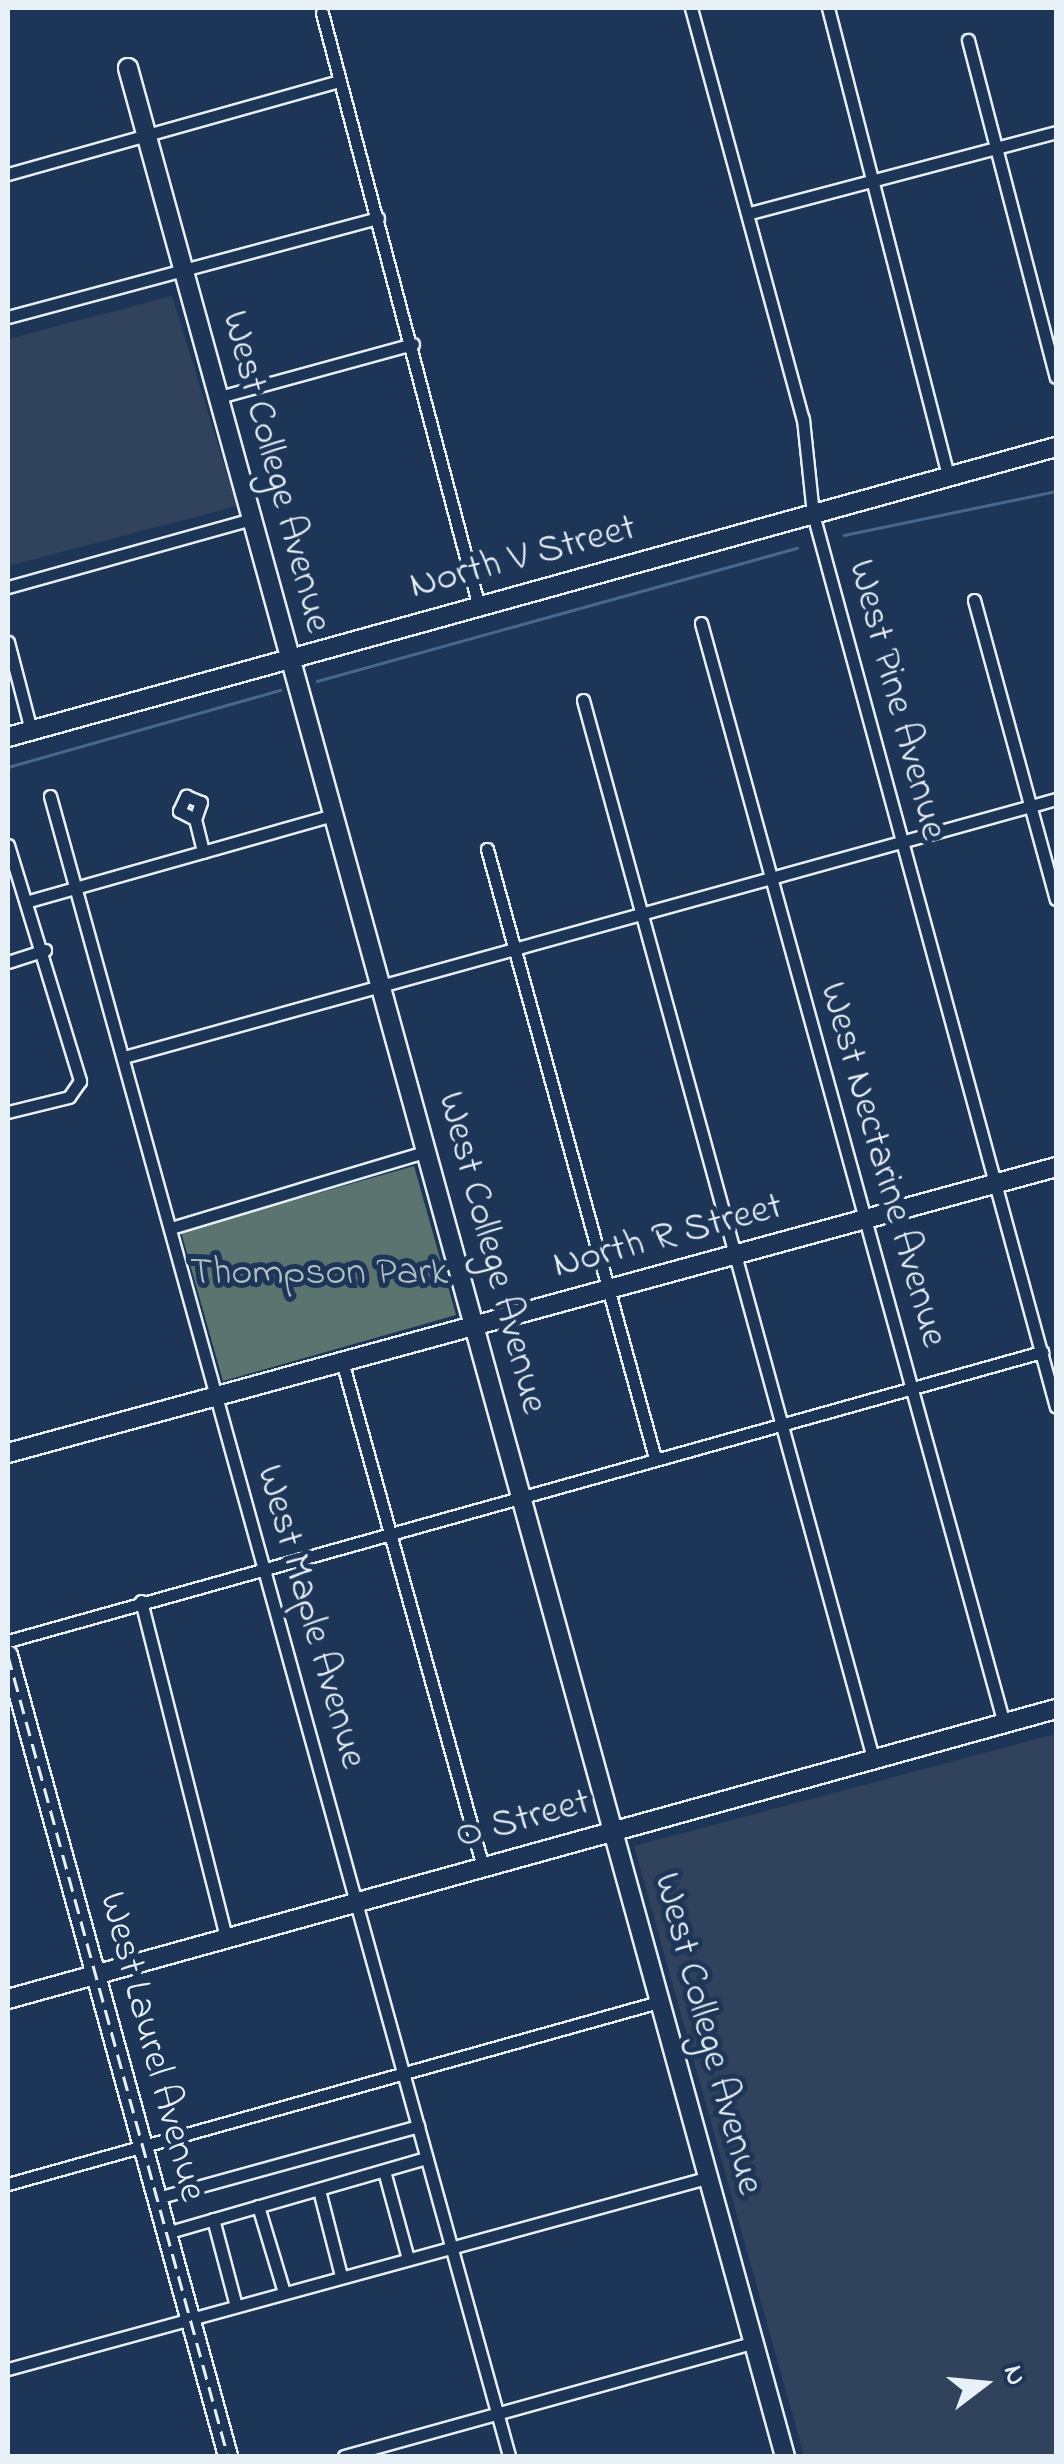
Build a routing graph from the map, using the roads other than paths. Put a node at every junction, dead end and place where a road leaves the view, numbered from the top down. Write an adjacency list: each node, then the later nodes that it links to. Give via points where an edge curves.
1 (691, 8): 12 (street, West Pine Avenue)
2 (828, 8): 11 (street)
3 (322, 13): 6 (street)
4 (968, 40): 9 (street)
5 (128, 68): 8 (street, West College Avenue)
6 (339, 81): 8 (street); 13 (street)
7 (1056, 132): 9 (street)
8 (146, 136): 10 (street); 14 (street, West College Avenue)
9 (996, 148): 11 (street); 17 (street)
10 (8, 174)
11 (872, 180): 12 (street); 20 (street)
12 (750, 213): 21 (street, West Pine Avenue, via 803,419)
13 (378, 218): 14 (street); 16 (street)
14 (184, 270): 15 (street); 18 (street, West College Avenue)
15 (8, 317)
16 (413, 344): 18 (street); 25 (street)
17 (1056, 377)
18 (218, 397): 22 (street, West College Avenue)
19 (1056, 447): 20 (street, North V Street)
20 (948, 477): 21 (street, North V Street)
21 (812, 514): 25 (street, North V Street); 37 (street, West Pine Avenue)
22 (252, 519): 23 (street); 28 (street, West College Avenue)
23 (8, 587)
24 (974, 600): 34 (street)
25 (479, 606): 28 (street, North V Street)
26 (701, 623): 41 (street, West Nectarine Avenue)
27 (8, 642): 30 (street)
28 (290, 659): 30 (street, North V Street); 35 (street, West College Avenue)
29 (583, 700): 45 (street)
30 (31, 730): 31 (street, North V Street)
31 (8, 737)
32 (50, 796): 42 (street, West Maple Avenue)
33 (1056, 800): 34 (street)
34 (1031, 807): 37 (street); 43 (street)
35 (333, 815): 40 (street); 49 (street, West College Avenue)
36 (195, 819): 40 (street)
37 (901, 844): 41 (street); 54 (street, West Pine Avenue)
38 (8, 845): 44 (street)
39 (487, 849): 46 (street)
40 (203, 852): 42 (street)
41 (769, 880): 45 (street); 55 (street, West Nectarine Avenue)
42 (78, 886): 44 (street); 50 (street, West Maple Avenue)
43 (1056, 898)
44 (29, 902): 47 (street)
45 (642, 916): 46 (street); 57 (street)
46 (515, 948): 49 (street); 58 (street)
47 (45, 950): 48 (street); 51 (street, via 80,1081 69,1097)
48 (8, 962)
49 (380, 984): 50 (street); 52 (street, West College Avenue)
50 (124, 1057): 56 (street, West Maple Avenue)
51 (8, 1112)
52 (428, 1151): 56 (street); 59 (street, West College Avenue)
53 (1056, 1167): 54 (street, North R Street)
54 (995, 1184): 55 (street, North R Street); 60 (street, West Pine Avenue)
55 (864, 1220): 57 (street, North R Street); 62 (street, West Nectarine Avenue)
56 (171, 1228): 63 (street, West Maple Avenue)
57 (737, 1256): 58 (street, North R Street); 65 (street)
58 (610, 1291): 59 (street, North R Street); 67 (street)
59 (474, 1323): 61 (street, North R Street); 68 (street, West College Avenue)
60 (1042, 1352): 62 (street); 64 (street, West Pine Avenue)
61 (342, 1361): 63 (street, North R Street); 69 (street)
62 (911, 1388): 65 (street); 75 (street, West Nectarine Avenue)
63 (214, 1393): 66 (street, North R Street); 70 (street, West Maple Avenue)
64 (1056, 1407)
65 (781, 1424): 67 (street); 76 (street)
66 (8, 1453)
67 (655, 1458): 68 (street)
68 (520, 1494): 69 (street); 77 (street, West College Avenue)
69 (390, 1531): 70 (street); 78 (street)
70 (262, 1566): 71 (street); 79 (street, West Maple Avenue)
71 (141, 1601): 72 (street); 80 (street)
72 (8, 1641)
73 (8, 1655): 81 (street, West Laurel Avenue)
74 (1056, 1709): 75 (street, O Street)
75 (1004, 1724): 76 (street, O Street)
76 (872, 1758): 77 (street, O Street)
77 (615, 1832): 78 (street, O Street); 83 (street, West College Avenue)
78 (483, 1867): 79 (street, O Street)
79 (356, 1904): 80 (street, O Street); 84 (street, West Maple Avenue)
80 (226, 1937): 81 (street, O Street)
81 (96, 1975): 82 (street, O Street); 86 (street, West Laurel Avenue)
82 (8, 1999)
83 (662, 2001): 84 (street); 89 (street, West College Avenue)
84 (402, 2072): 85 (street, West Maple Avenue); 86 (street)
85 (418, 2126): 87 (street, West Maple Avenue); 92 (street)
86 (142, 2144): 90 (street); 92 (street, West Laurel Avenue)
87 (426, 2158): 88 (street); 96 (street, West Maple Avenue)
88 (384, 2172): 91 (street); 97 (street)
89 (710, 2177): 96 (street); 102 (street, West College Avenue)
90 (8, 2184)
91 (319, 2190): 93 (street); 98 (street)
92 (157, 2198): 95 (street, West Laurel Avenue)
93 (258, 2206): 94 (street); 99 (street)
94 (213, 2218): 95 (street); 100 (street)
95 (166, 2234): 101 (street, West Laurel Avenue)
96 (450, 2243): 97 (street); 104 (street, West Maple Avenue)
97 (407, 2254): 98 (street)
98 (340, 2272): 99 (street)
99 (283, 2289): 100 (street)
100 (235, 2302): 101 (street)
101 (190, 2315): 103 (street); 105 (street, West Laurel Avenue)
102 (755, 2342): 104 (street); 108 (street, West College Avenue)
103 (8, 2369)
104 (497, 2412): 106 (street); 107 (street, West Maple Avenue)
105 (228, 2456)
106 (344, 2456)
107 (509, 2456)
108 (785, 2456)

